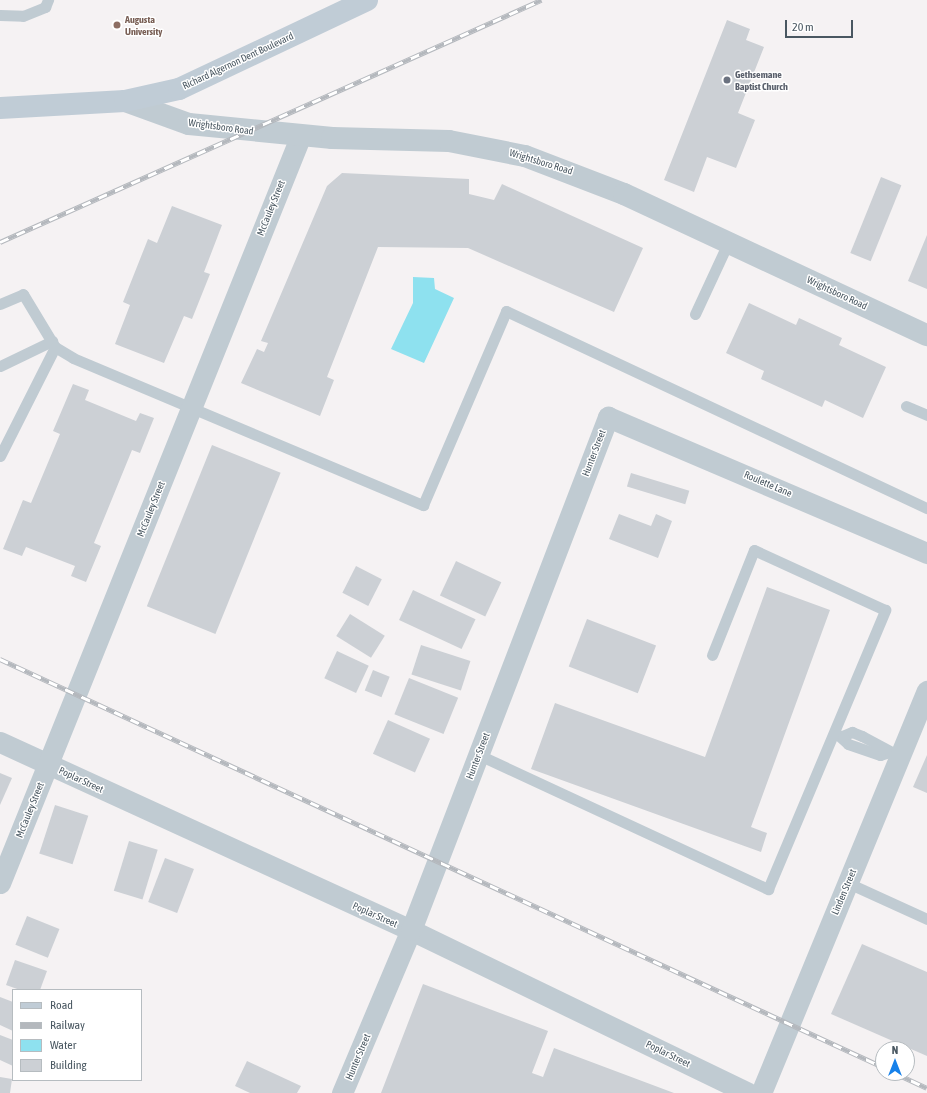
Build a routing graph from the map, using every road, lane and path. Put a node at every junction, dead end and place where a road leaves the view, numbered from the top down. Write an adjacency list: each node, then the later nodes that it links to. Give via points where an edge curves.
1 (48, 0): 3 (lane, via 45,7 23,16)
2 (367, 0): 4 (main road, Richard Algernon Dent Boulevard, via 179,89)
3 (0, 15)
4 (125, 101): 5 (main road, Richard Algernon Dent Boulevard); 6 (street, Wrightsboro Road, via 189,124)
5 (0, 108)
6 (301, 135): 7 (street, Wrightsboro Road, via 449,141 526,156 578,174); 14 (street, McCauley Street)
7 (728, 243): 9 (lane); 10 (street, Wrightsboro Road)
8 (0, 304): 11 (lane, via 23,294)
9 (695, 314)
10 (927, 335)
11 (54, 344): 12 (lane); 14 (lane); 17 (lane)
12 (0, 366)
13 (906, 406): 15 (lane)
14 (192, 407): 18 (lane, via 423,505 506,311); 26 (street, McCauley Street)
15 (927, 415)
16 (608, 416): 19 (street, Roulette Lane); 25 (street, Hunter Street)
17 (0, 456)
18 (927, 508)
19 (927, 553)
20 (712, 655): 22 (lane, via 754,550 885,610)
21 (927, 691): 24 (street, Linden Street)
22 (838, 734): 24 (lane, via 848,744 880,755); 25 (lane, via 768,889)
23 (0, 742): 26 (street, Poplar Street)
24 (895, 754): 28 (street, Linden Street)
25 (479, 755): 30 (street, Hunter Street)
26 (48, 765): 27 (street, McCauley Street); 30 (street, Poplar Street)
27 (0, 883)
28 (848, 883): 29 (lane); 33 (street, Linden Street)
29 (927, 919)
30 (411, 930): 31 (street, Hunter Street); 32 (street, Poplar Street)
31 (342, 1093)
32 (748, 1093)
33 (761, 1093)

